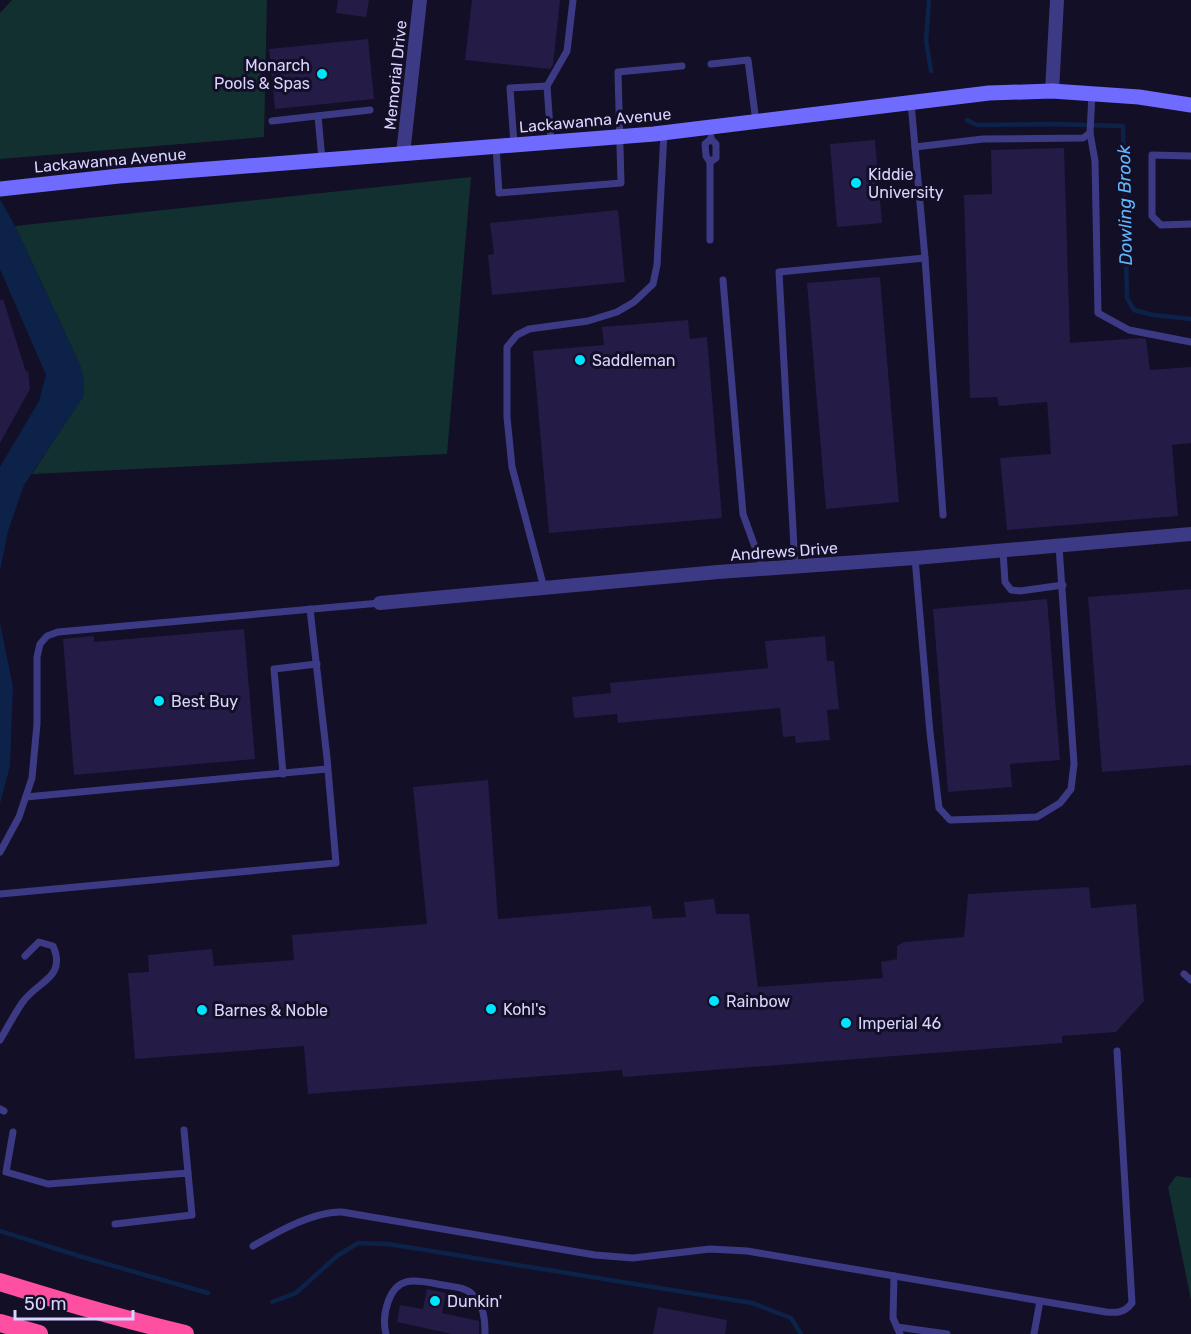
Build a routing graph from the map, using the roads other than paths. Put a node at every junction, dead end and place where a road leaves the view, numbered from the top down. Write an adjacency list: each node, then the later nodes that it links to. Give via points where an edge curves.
1 (420, 0): 23 (street, Memorial Drive)
2 (573, 0): 6 (lane, via 567,51)
3 (1057, 0): 7 (street)
4 (711, 64): 14 (lane, via 748,60)
5 (682, 66): 18 (lane, via 618,72)
6 (547, 86): 19 (lane); 20 (lane, via 510,88)
7 (1052, 91): 8 (street, Lackawanna Avenue); 9 (street, Lackawanna Avenue, via 989,93)
8 (1092, 94): 10 (street, Lackawanna Avenue); 17 (lane)
9 (911, 103): 14 (street, Lackawanna Avenue); 22 (lane)
10 (1191, 105)
11 (370, 110): 12 (lane)
12 (318, 116): 13 (lane); 25 (lane)
13 (272, 121)
14 (756, 122): 16 (street, Lackawanna Avenue)
15 (664, 133): 16 (street, Lackawanna Avenue); 18 (street, Lackawanna Avenue); 40 (lane, via 657,265 652,284 617,312 588,321 529,329 507,347 512,467)
16 (711, 133): 28 (lane, via 716,158 710,162)
17 (1090, 133): 22 (lane, via 1083,138 983,139); 31 (lane, via 1095,161 1098,313 1129,330)
18 (621, 137): 19 (street, Lackawanna Avenue); 21 (lane, via 621,183 499,194)
19 (551, 142): 20 (street, Lackawanna Avenue)
20 (514, 145): 21 (street, Lackawanna Avenue)
21 (496, 147): 23 (street, Lackawanna Avenue)
22 (915, 147): 29 (lane)
23 (403, 154): 25 (street, Lackawanna Avenue)
24 (1191, 156): 27 (lane, via 1152,155 1152,216 1161,225)
25 (321, 160): 26 (street, Lackawanna Avenue)
26 (0, 189)
27 (1191, 224)
28 (710, 240)
29 (925, 258): 32 (lane); 37 (lane, via 779,272)
30 (723, 280): 38 (lane, via 743,514)
31 (1191, 342)
32 (943, 515)
33 (1191, 534): 34 (street, Andrews Drive)
34 (1059, 546): 35 (street, Andrews Drive); 39 (lane)
35 (1003, 551): 36 (street, Andrews Drive); 39 (lane, via 1005,582 1011,591)
36 (915, 558): 37 (street, Andrews Drive); 39 (lane, via 939,808 950,820 1037,816 1060,803 1071,789 1074,764)
37 (795, 566): 38 (street, Andrews Drive)
38 (763, 569): 40 (street, Andrews Drive)
39 (1063, 585)
40 (544, 588): 41 (street, Andrews Drive)
41 (380, 603): 42 (lane)
42 (310, 609): 43 (lane); 46 (lane, via 47,636 37,657 37,724 32,778)
43 (316, 664): 44 (lane); 45 (lane, via 274,669)
44 (327, 769): 45 (lane); 48 (lane, via 336,863)
45 (283, 774): 46 (lane)
46 (26, 797): 47 (lane, via 20,817)
47 (0, 852)
48 (0, 894)
49 (25, 956): 52 (lane, via 39,942 53,946 57,967 23,1001)
50 (1184, 974): 51 (lane)
51 (1191, 980)
52 (0, 1040)
53 (1117, 1051): 62 (lane, via 1132,1303 1118,1313)
54 (184, 1130): 57 (lane)
55 (13, 1132): 56 (lane)
56 (3, 1171): 57 (lane, via 48,1184)
57 (188, 1173): 58 (lane, via 192,1215)
58 (115, 1224)
59 (253, 1246): 60 (lane, via 280,1230 334,1212 595,1255 633,1258 710,1249 747,1251)
60 (894, 1276): 62 (lane); 64 (lane, via 893,1318)
61 (0, 1282): 66 (highway)
62 (1040, 1301): 70 (lane)
63 (8, 1328): 65 (highway)
64 (898, 1331): 69 (lane)
65 (39, 1334)
66 (185, 1334)
67 (386, 1334): 68 (lane, via 385,1311 392,1291 408,1281 472,1293 483,1311)
68 (485, 1334)
69 (947, 1334)
70 (1034, 1334)

